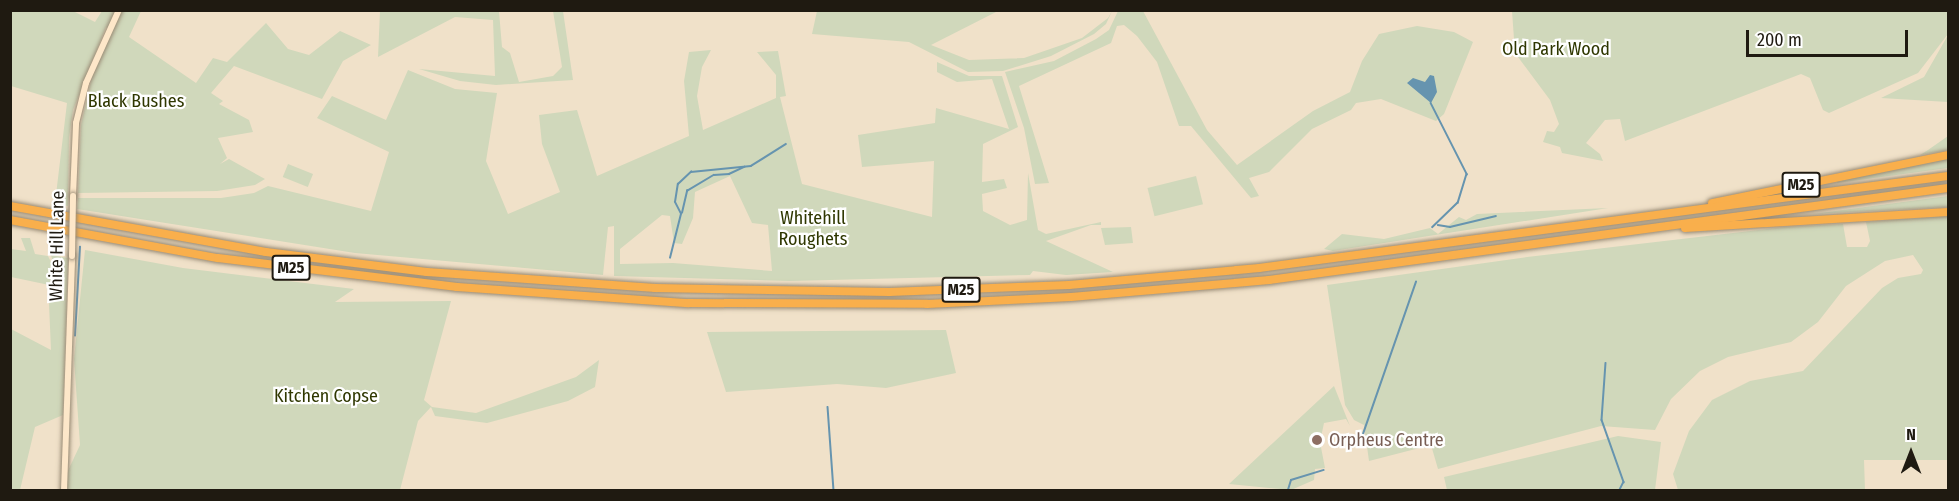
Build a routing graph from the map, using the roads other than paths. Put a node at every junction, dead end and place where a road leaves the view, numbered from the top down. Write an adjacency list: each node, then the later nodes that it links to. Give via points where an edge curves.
1 (119, 10): 10 (street, White Hill Lane, bridge, via 86,83 76,123)
2 (1948, 155): 7 (highway, M25)
3 (1948, 176): 7 (highway, M25)
4 (1948, 188): 9 (highway, M25)
5 (10, 206): 7 (highway, M25, via 172,236 393,269 608,286 820,292 1035,287 1177,277)
6 (1948, 212): 9 (highway, M25)
7 (1653, 216)
8 (10, 220): 9 (highway, M25, via 188,253 389,280 575,297 761,305 927,304 1184,289)
9 (1632, 230)
10 (64, 490)

